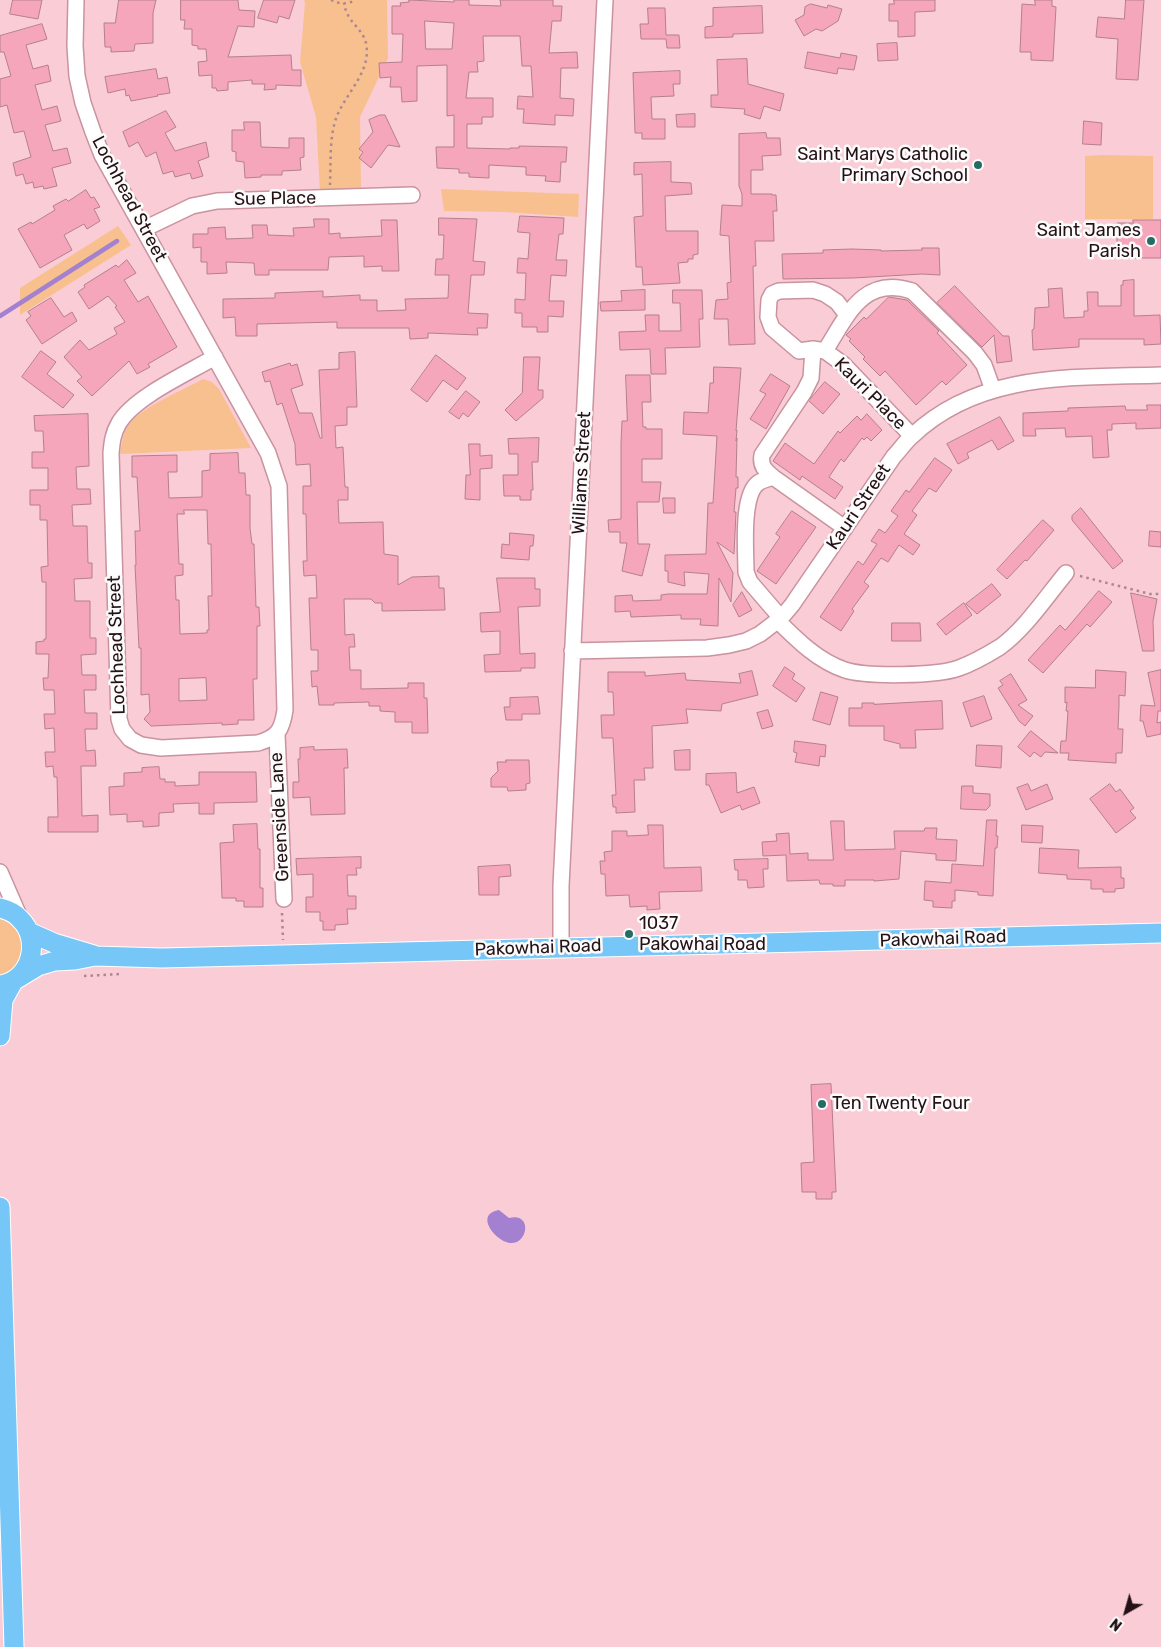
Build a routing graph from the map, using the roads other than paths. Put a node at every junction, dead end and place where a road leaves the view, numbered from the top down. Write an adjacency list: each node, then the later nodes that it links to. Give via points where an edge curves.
1 (76, 0): 4 (street, Lochhead Street, via 75,46 82,103 102,155)
2 (605, 0): 15 (street, Williams Street)
3 (412, 195): 4 (street, Sue Place, via 217,201 192,206)
4 (144, 229): 7 (street, Lochhead Street)
5 (848, 315): 6 (street); 6 (street, via 837,302 813,290 772,294 768,317 772,328); 9 (street, via 864,295 881,288 899,286 912,291 984,365)
6 (812, 350): 10 (street, Kauri Place, via 843,364); 11 (street, via 811,378 762,455 761,462)
7 (215, 357): 16 (street, Lochhead Street, via 268,453 279,486 285,710); 16 (street, Lochhead Street, via 142,398 119,422 112,438 119,719 130,739 141,745 161,748 258,743)
8 (1161, 376): 9 (street, Kauri Street, via 1052,379)
9 (993, 390): 10 (street, Kauri Street, via 953,407)
10 (912, 436): 12 (street, Kauri Street, via 894,456)
11 (773, 477): 12 (street); 14 (street, via 758,484 747,504 746,572)
12 (845, 528): 14 (street, Kauri Street)
13 (1066, 573): 14 (street, via 1017,633 957,669 939,672 891,674 846,670 806,647)
14 (779, 619): 15 (street, Kauri Street, via 760,634 730,645)
15 (572, 651): 22 (street, Williams Street)
16 (276, 734): 18 (street, Greenside Lane)
17 (0, 872): 20 (street)
18 (283, 905)
19 (0, 908): 20 (main road, Pakowhai Road, via 10,911)
20 (25, 925): 23 (main road, Pakowhai Road, via 54,943); 24 (main road, via 32,947 29,962 26,969)
21 (1161, 933): 22 (main road, Pakowhai Road)
22 (561, 947): 23 (main road, Pakowhai Road, via 162,958)
23 (95, 956): 24 (main road, Pakowhai Road, via 55,960)
24 (10, 982): 25 (main road, via 3,1000)
25 (0, 1036)
26 (0, 1207): 27 (main road)
27 (14, 1647)

